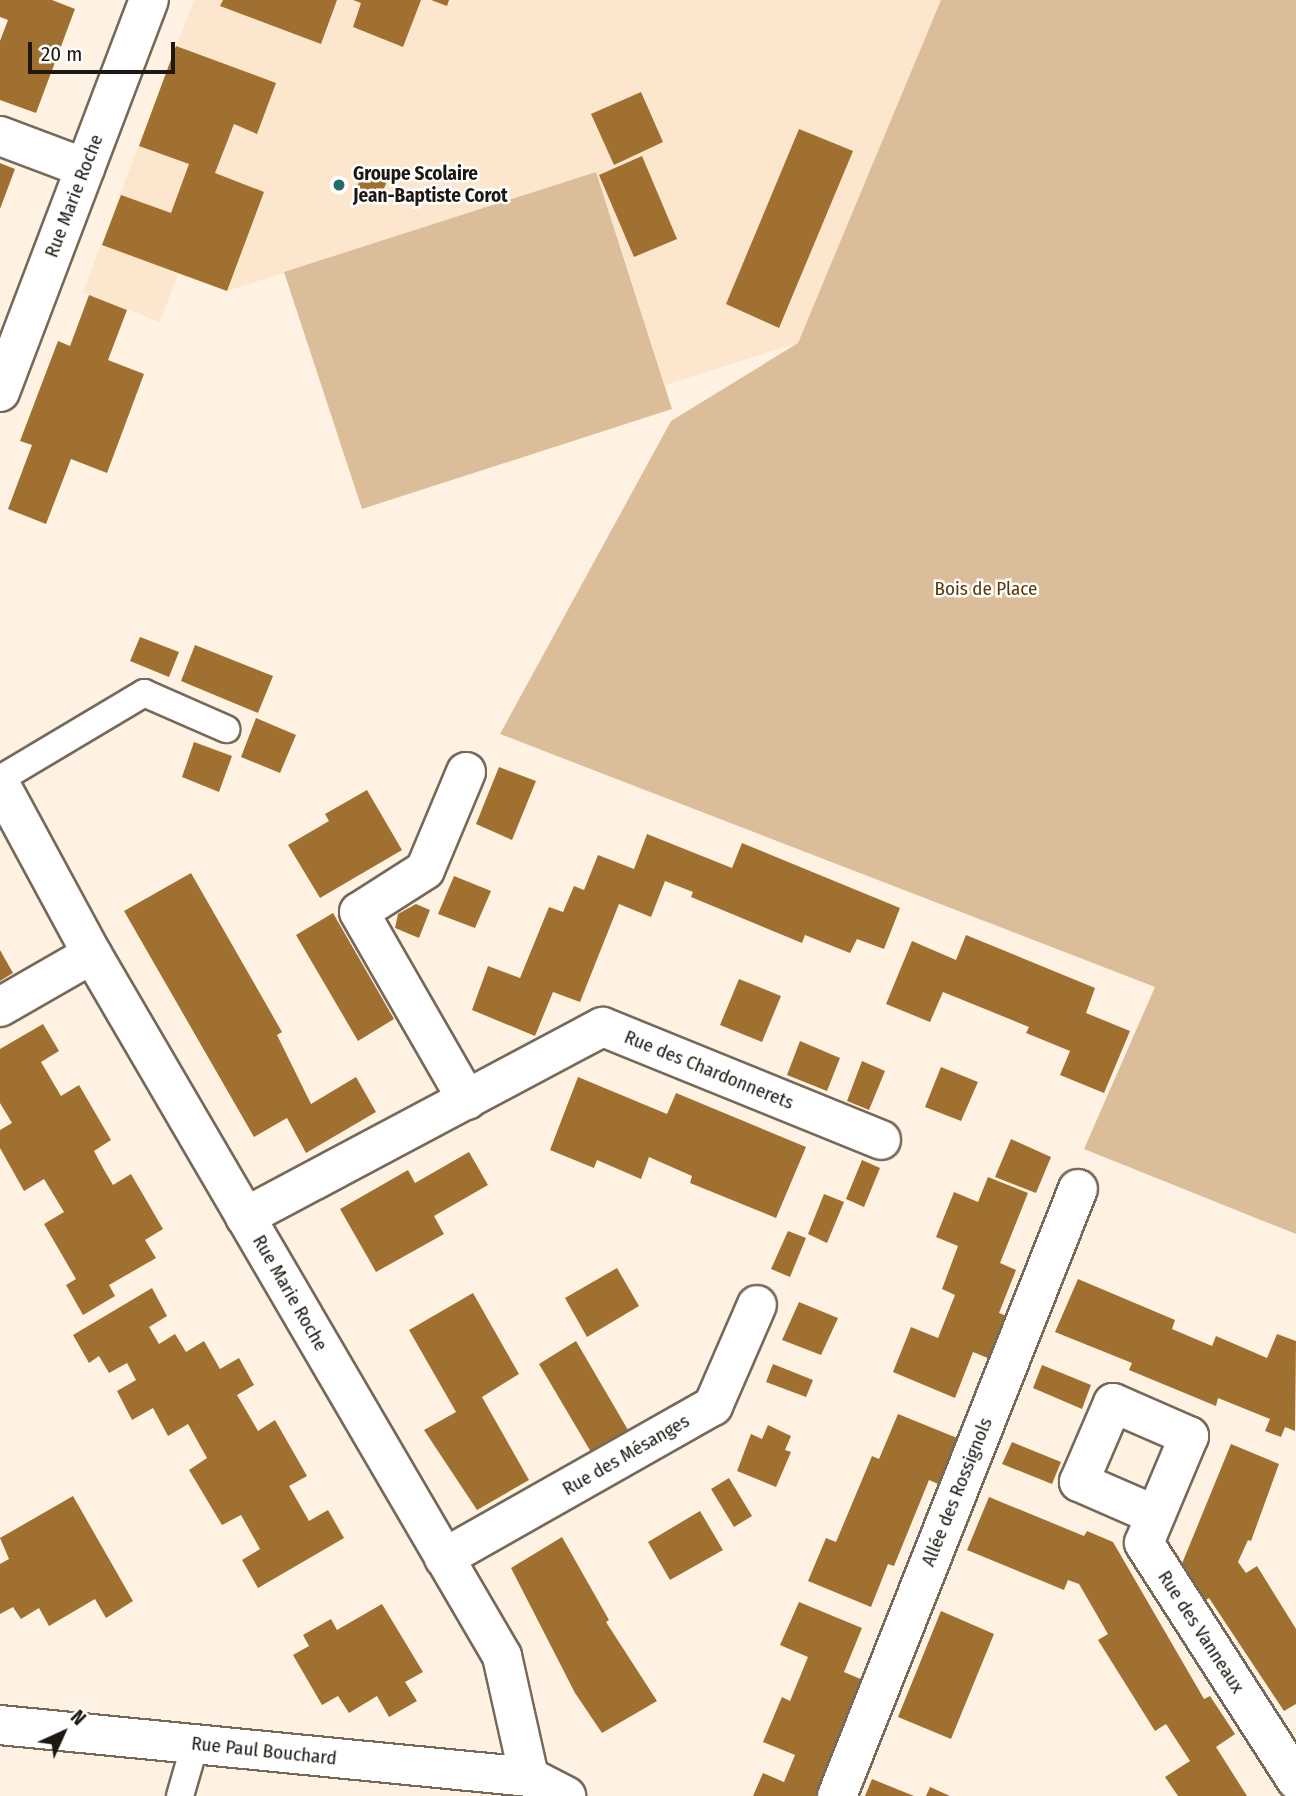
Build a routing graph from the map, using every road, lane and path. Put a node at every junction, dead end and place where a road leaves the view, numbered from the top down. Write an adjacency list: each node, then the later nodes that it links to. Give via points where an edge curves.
1 (149, 0): 3 (street, Rue Marie Roche)
2 (0, 136): 3 (street)
3 (85, 168): 4 (street, Rue Marie Roche)
4 (0, 392)
5 (226, 729): 7 (lane, via 144,693)
6 (466, 772): 10 (street, via 425,870 359,912)
7 (0, 781): 8 (street, Rue Marie Roche)
8 (92, 954): 9 (street); 13 (street, Rue Marie Roche)
9 (0, 1007)
10 (467, 1100): 11 (street, Rue des Chardonnerets, via 603,1027); 13 (street, Rue des Chardonnerets)
11 (881, 1140)
12 (1078, 1189): 24 (street, Allée des Rossignols)
13 (245, 1217): 16 (street, Rue Marie Roche)
14 (757, 1306): 16 (street, Rue des Mésanges, via 713,1406)
15 (1156, 1515): 18 (street, Rue des Vanneaux, via 1144,1543)
16 (444, 1558): 20 (street, Rue Marie Roche, via 502,1656)
17 (0, 1725): 19 (street, Rue Paul Bouchard)
18 (1286, 1740): 21 (street, Rue des Vanneaux)
19 (195, 1744): 20 (street, Rue Paul Bouchard); 22 (lane)
20 (529, 1777): 23 (street)
21 (1296, 1780)
22 (180, 1796)
23 (566, 1796)
24 (837, 1796)

